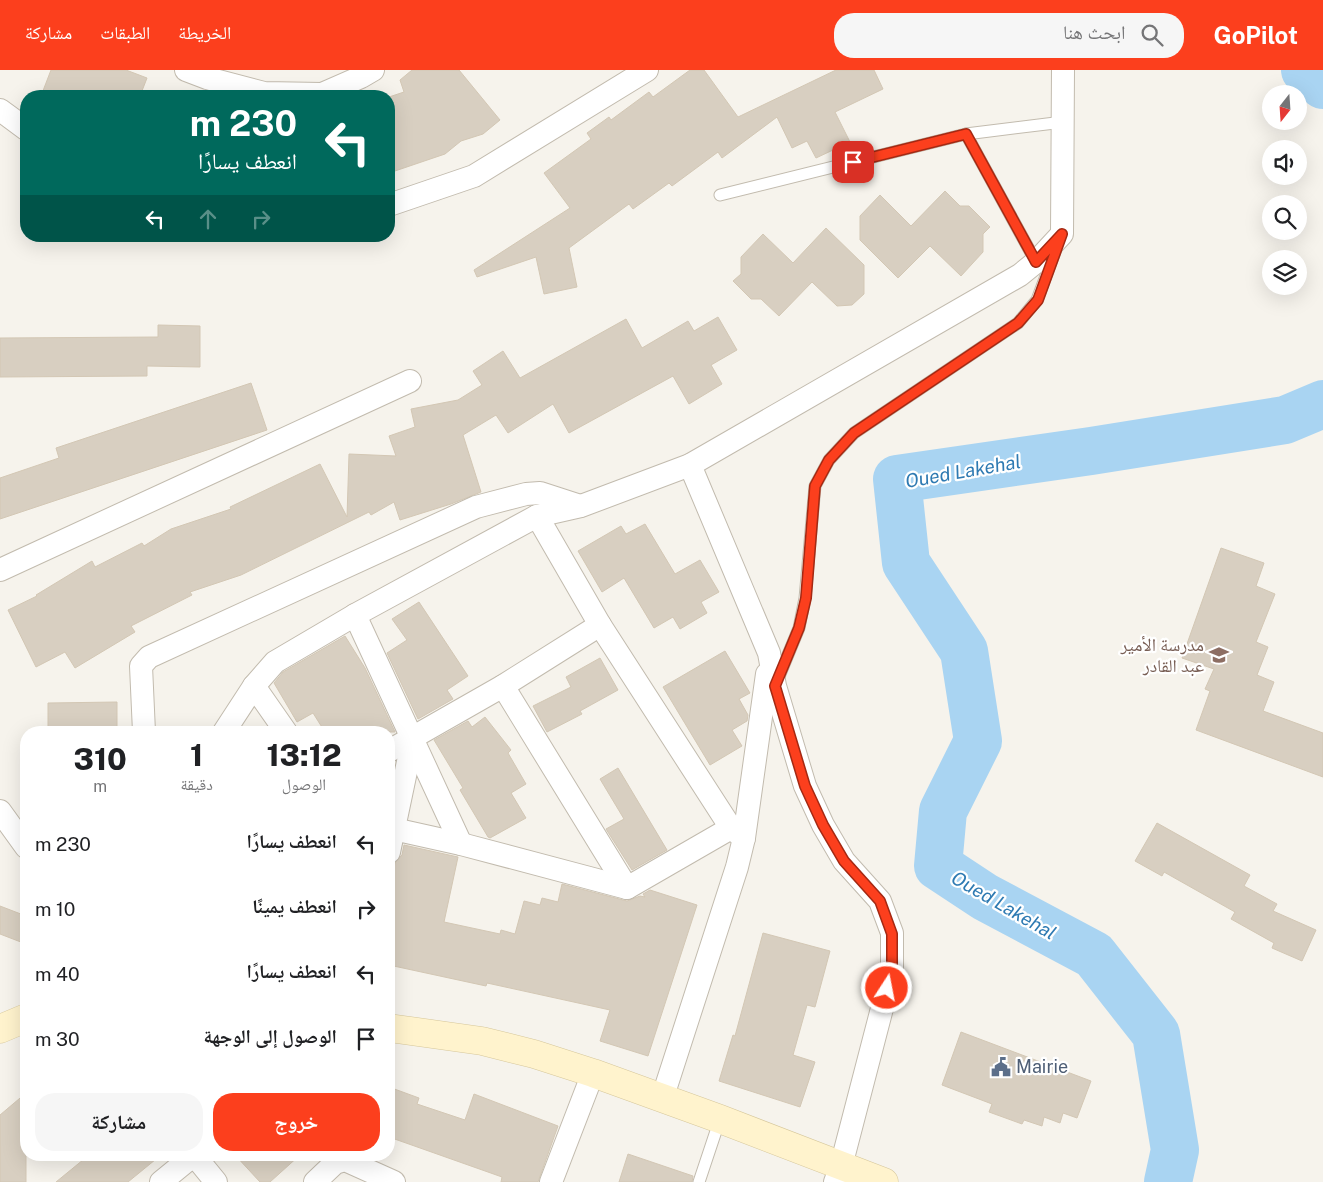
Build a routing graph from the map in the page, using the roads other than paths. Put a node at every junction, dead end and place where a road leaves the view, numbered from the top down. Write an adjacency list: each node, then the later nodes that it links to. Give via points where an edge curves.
1 (186, 70): 5 (street)
2 (372, 70): 6 (street)
3 (647, 70): 12 (street, via 474,176)
4 (1063, 70): 8 (street)
5 (256, 90)
6 (331, 90)
7 (0, 110): 9 (street)
8 (1062, 122): 10 (lane); 13 (street)
9 (20, 124)
10 (966, 134): 11 (lane); 14 (lane)
11 (720, 195)
12 (395, 203)
13 (1062, 234): 14 (street); 25 (lane, via 1038,300 1018,323 854,433 829,460 815,486 806,598 799,628)
14 (1036, 262): 16 (street, via 1020,275)
15 (410, 381): 19 (street)
16 (690, 465): 17 (street); 22 (street)
17 (581, 506): 18 (street); 26 (street, via 540,493 476,507 149,657 141,666)
18 (537, 516): 20 (street); 21 (street)
19 (0, 570)
20 (355, 615): 23 (street, via 275,662); 29 (street)
21 (600, 626): 24 (street); 34 (street)
22 (769, 653): 25 (street); 34 (street, via 762,718)
23 (254, 686): 27 (street); 28 (street)
24 (503, 686): 29 (street); 37 (street)
25 (775, 686): 48 (street, via 805,786 823,825 844,861 880,901 892,934 892,970)
26 (144, 726)
27 (228, 726)
28 (282, 726)
29 (413, 738): 30 (street); 32 (street); 36 (street)
30 (395, 748)
31 (0, 811): 35 (street)
32 (395, 812)
33 (395, 829): 36 (street)
34 (738, 833): 37 (street); 42 (street, via 734,877)
35 (20, 838)
36 (461, 844): 37 (street)
37 (627, 888)
38 (20, 1021): 39 (main road)
39 (0, 1029)
40 (395, 1029): 41 (main road, via 482,1041)
41 (593, 1073): 42 (main road); 53 (street)
42 (662, 1099): 43 (main road)
43 (720, 1120): 48 (main road); 54 (lane)
44 (187, 1161): 49 (street)
45 (199, 1161): 50 (street)
46 (340, 1161): 51 (street, via 334,1162)
47 (348, 1161): 52 (street)
48 (838, 1174): 55 (main road)
49 (161, 1182)
50 (216, 1182)
51 (315, 1182)
52 (394, 1182)
53 (551, 1182)
54 (699, 1182)
55 (884, 1182)

